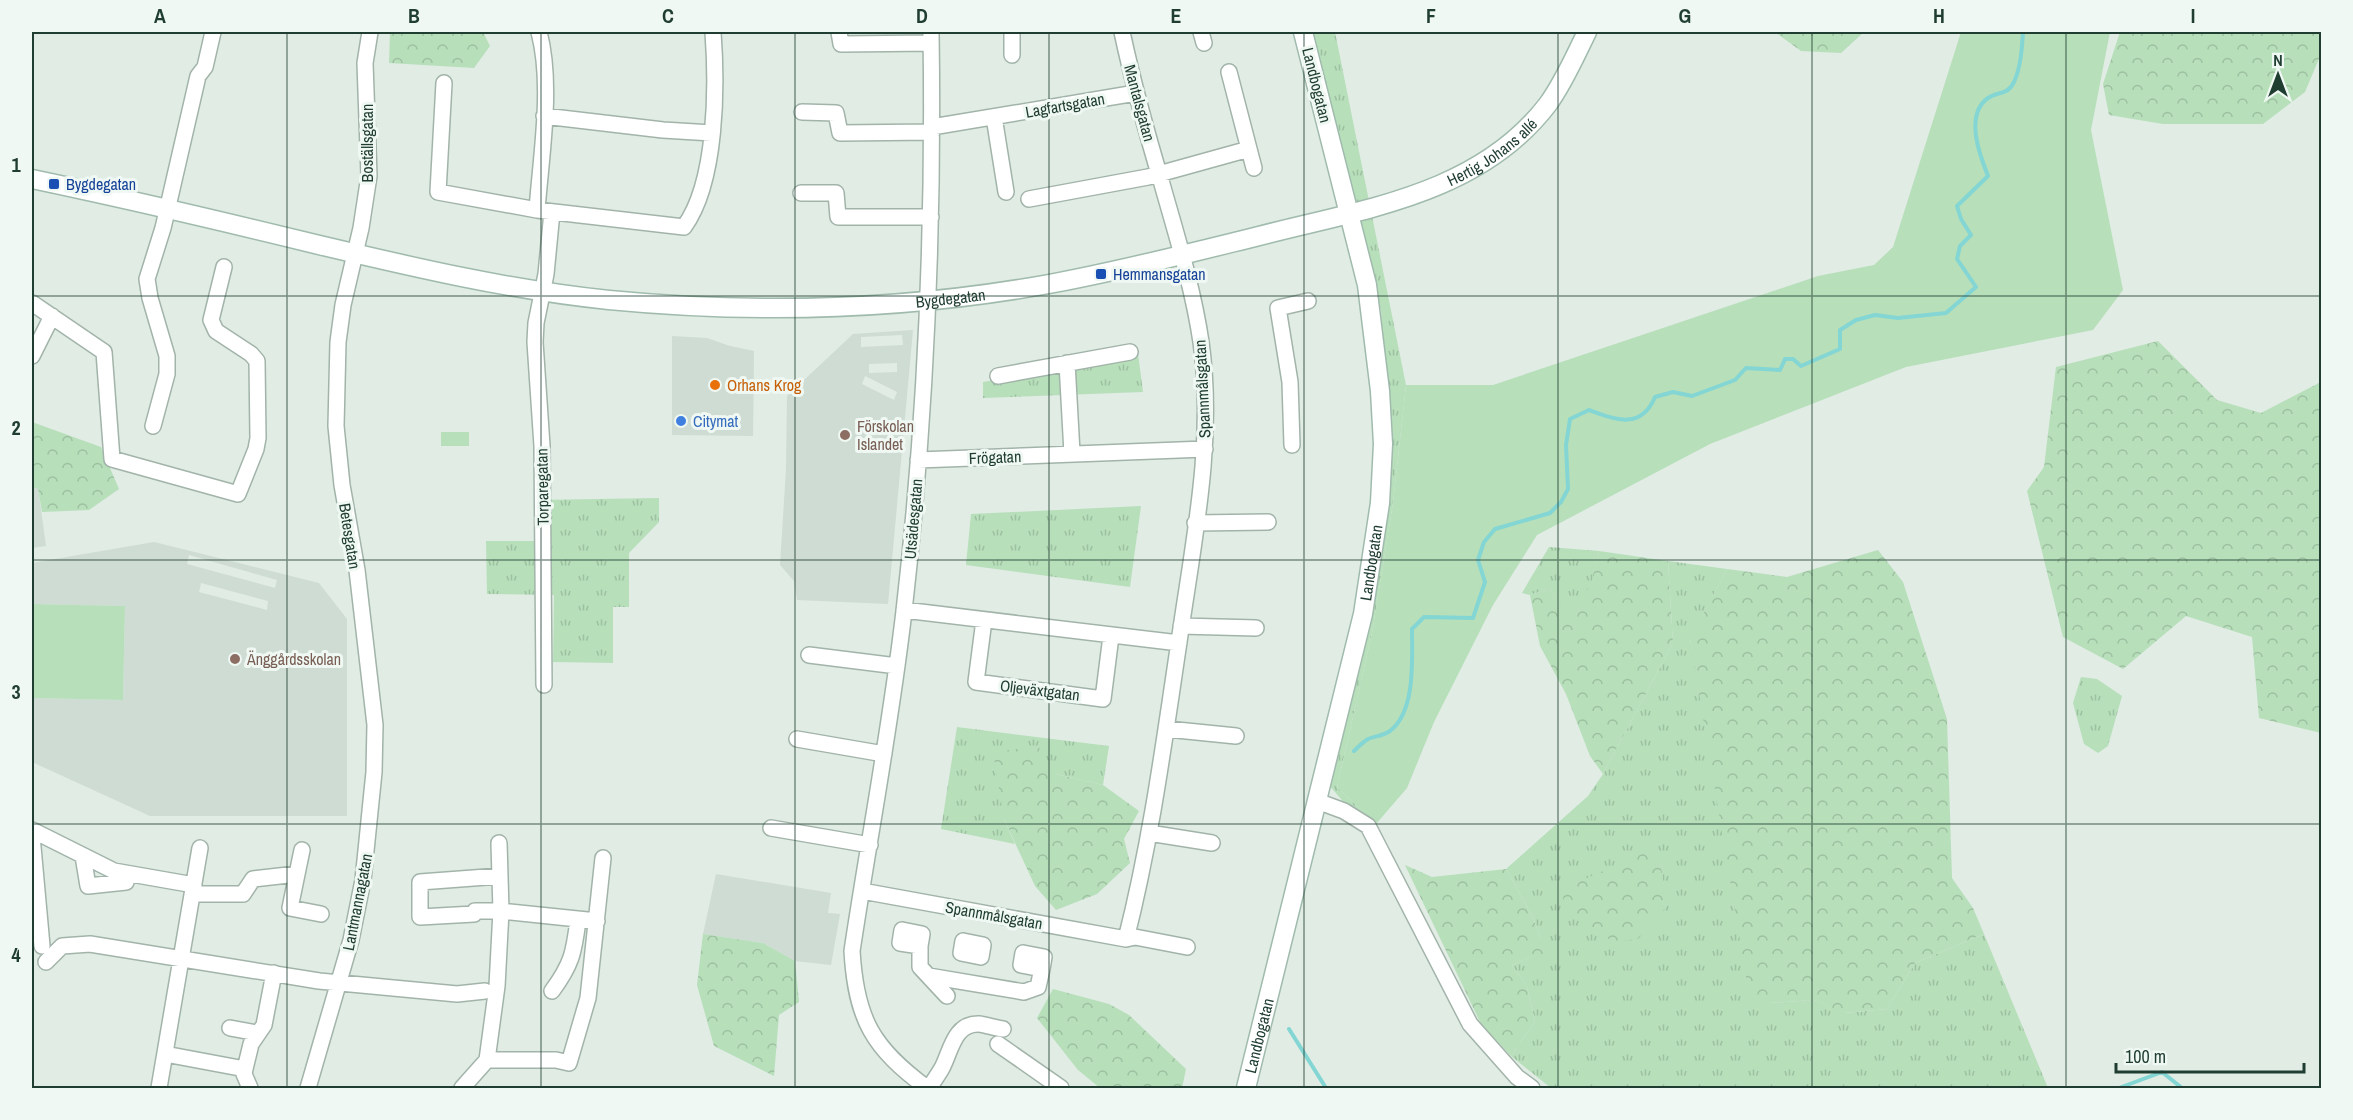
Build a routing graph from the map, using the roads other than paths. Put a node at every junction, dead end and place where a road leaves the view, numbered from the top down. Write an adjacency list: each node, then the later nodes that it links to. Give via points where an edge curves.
1 (213, 32): 27 (street, via 205,67 198,76)
2 (370, 32): 31 (street, Boställsgatan, via 365,63 369,176)
3 (539, 32): 16 (street, via 543,48)
4 (713, 32): 19 (street)
5 (839, 32): 10 (street, via 841,44)
6 (1012, 32): 11 (street)
7 (1122, 32): 14 (street, Mantalsgatan)
8 (1303, 32): 29 (street, Landbogatan)
9 (1587, 32): 29 (street, Hertig Johans allé, via 1550,102 1506,149 1445,184)
10 (931, 37): 18 (street)
11 (1012, 55)
12 (1229, 72): 20 (street)
13 (444, 82): 28 (street, via 438,192)
14 (1136, 93): 17 (street, Lagfartsgatan); 22 (street, Mantalsgatan)
15 (802, 112): 18 (street, via 836,112 840,133)
16 (544, 116): 19 (street); 28 (street)
17 (994, 117): 18 (street, Lagfartsgatan); 24 (street)
18 (932, 129): 30 (street)
19 (712, 133): 28 (street, via 707,169 692,217 684,227)
20 (1249, 149): 21 (street); 22 (street)
21 (1254, 168)
22 (1159, 174): 26 (street); 32 (street, Mantalsgatan)
23 (32, 179): 27 (street, Bygdegatan)
24 (1006, 192)
25 (801, 193): 30 (street, via 836,193 838,217)
26 (1029, 199)
27 (167, 209): 31 (street, Bygdegatan); 43 (street, via 147,279 167,374)
28 (544, 211): 34 (street)
29 (1349, 213): 32 (street, Bygdegatan); 63 (street, Landbogatan, via 1367,285 1376,344 1383,444 1380,502 1363,614)
30 (931, 217): 35 (street)
31 (356, 253): 34 (street, Bygdegatan); 64 (street, Betesgatan, via 338,342 336,426 375,725)
32 (1184, 255): 35 (street, Bygdegatan, via 1048,284); 45 (street, Spannmålsgatan, via 1204,373)
33 (224, 267): 38 (street, via 211,320 213,326 257,361 258,438 238,494 112,459 104,352)
34 (542, 291): 35 (street, Bygdegatan, via 610,300 744,307); 58 (street, Torparegatan, via 535,342 542,446)
35 (928, 300): 47 (street, Utsädesgatan)
36 (1308, 301): 44 (street, via 1278,308 1290,382)
37 (32, 303): 38 (street)
38 (52, 316): 40 (street)
39 (1130, 352): 41 (street)
40 (32, 356)
41 (1068, 363): 42 (street); 46 (street)
42 (998, 376)
43 (153, 426)
44 (1292, 446)
45 (1205, 449): 46 (street, Frögatan); 49 (street, Spannmålsgatan)
46 (1072, 453): 47 (street, Frögatan)
47 (918, 460): 50 (street, Utsädesgatan)
48 (1268, 522): 49 (street)
49 (1196, 523): 52 (street, Spannmålsgatan)
50 (904, 610): 51 (street); 57 (street, Utsädesgatan)
51 (984, 620): 54 (street); 54 (street, Oljeväxtgatan, via 976,682 1103,699)
52 (1181, 626): 53 (street); 55 (street, Spannmålsgatan)
53 (1256, 628)
54 (1111, 636): 55 (street)
55 (1179, 643): 59 (street, Spannmålsgatan)
56 (809, 655): 57 (street)
57 (897, 666): 62 (street, Utsädesgatan)
58 (544, 685)
59 (1167, 729): 60 (street); 67 (street, Spannmålsgatan)
60 (1236, 736)
61 (798, 739): 62 (street)
62 (884, 754): 71 (street, Utsädesgatan)
63 (1317, 801): 113 (street, Landbogatan); 114 (street, via 1368,826 1470,1024)
64 (370, 819): 97 (street, Lantmannagatan, via 358,909)
65 (771, 828): 71 (street)
66 (32, 830): 74 (street)
67 (1149, 833): 70 (street); 86 (street, Spannmålsgatan)
68 (32, 837): 76 (street)
69 (499, 843): 79 (street)
70 (1212, 843)
71 (870, 845): 81 (street, Utsädesgatan)
72 (200, 848): 80 (street)
73 (302, 850): 77 (street, Lantmannagatan)
74 (83, 856): 78 (street); 78 (street, via 88,886 126,882)
75 (603, 858): 85 (street)
76 (32, 863): 89 (street)
77 (297, 874): 80 (street, via 253,879 243,894); 83 (street, Lantmannagatan, via 290,908)
78 (128, 875): 80 (street)
79 (501, 876): 82 (street); 82 (street, via 420,882 420,917)
80 (193, 889): 91 (street)
81 (862, 891): 86 (street, Spannmålsgatan); 111 (street, Utsädesgatan, via 852,951 859,1003 885,1052)
82 (501, 911): 84 (street); 105 (street)
83 (321, 914)
84 (578, 920): 85 (street); 100 (street, via 574,954)
85 (597, 921): 105 (street, via 588,998 569,1063)
86 (1126, 939): 90 (street, Spannmålsgatan, via 1135,937)
87 (62, 946): 89 (street); 91 (street, via 90,944); 93 (street)
88 (920, 946): 96 (street, via 920,967)
89 (37, 947)
90 (1187, 947)
91 (182, 957): 95 (street); 104 (street)
92 (981, 957): 98 (street)
93 (46, 962)
94 (1042, 969): 98 (street, via 1038,987 1031,991)
95 (274, 973): 97 (street); 103 (street, via 264,1025)
96 (929, 976): 98 (street); 101 (street)
97 (338, 983): 99 (street, via 458,994); 109 (street, Lantmannagatan)
98 (976, 984)
99 (485, 991)
100 (552, 991)
101 (947, 996)
102 (230, 1028): 103 (street)
103 (256, 1033): 106 (street)
104 (165, 1054): 106 (street); 107 (street)
105 (488, 1060): 110 (street)
106 (245, 1069): 108 (street)
107 (159, 1089)
108 (250, 1089)
109 (308, 1089)
110 (462, 1089)
111 (928, 1089): 112 (street, Utsädesgatan, via 960,1031 979,1024 1000,1036)
112 (1061, 1089)
113 (1246, 1089)
114 (1532, 1089)

